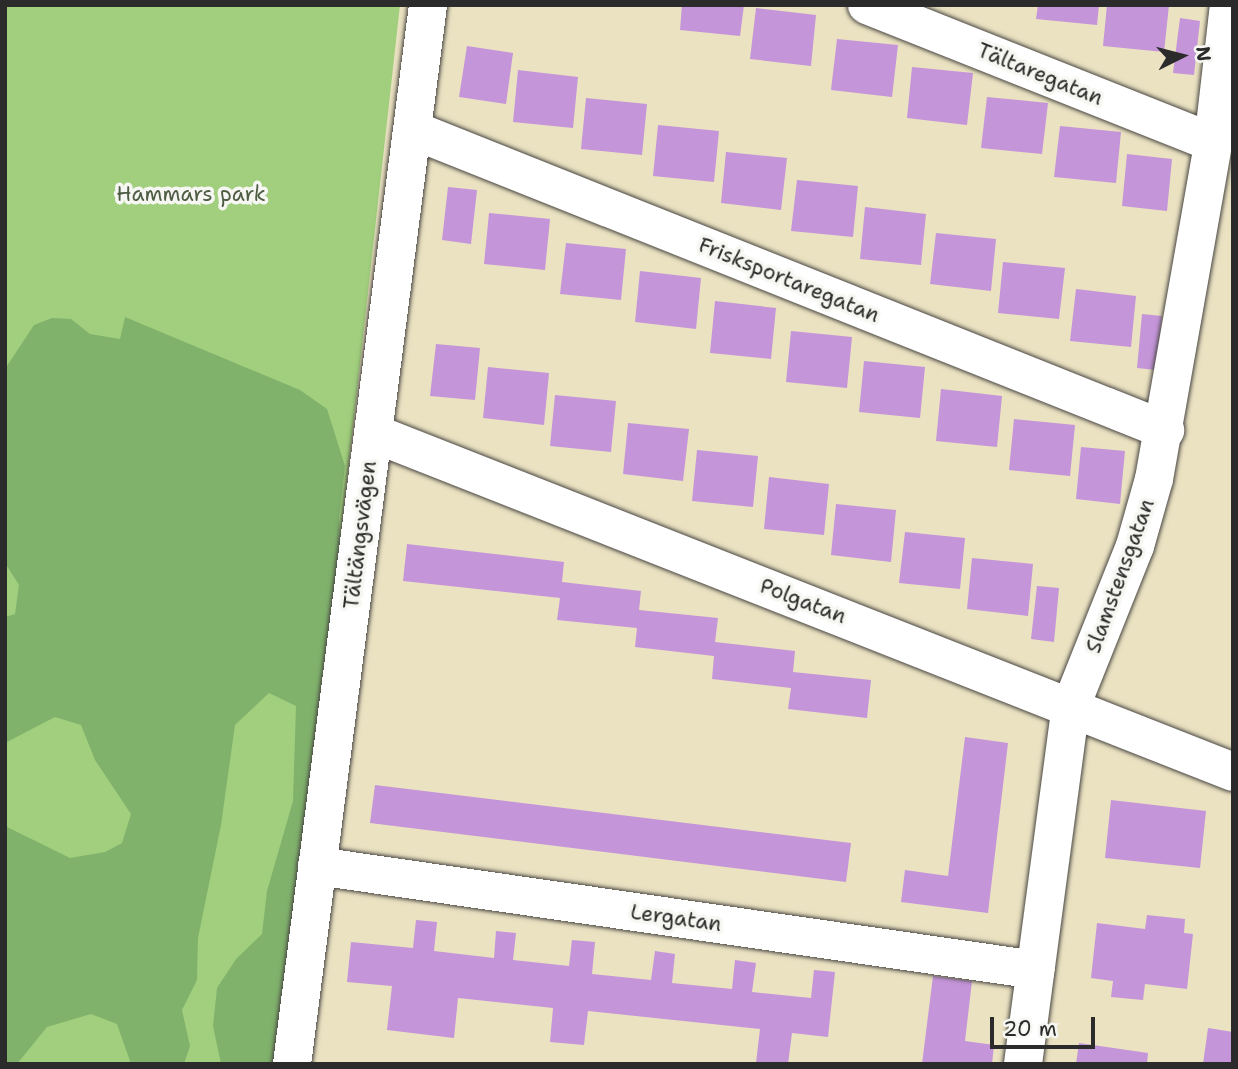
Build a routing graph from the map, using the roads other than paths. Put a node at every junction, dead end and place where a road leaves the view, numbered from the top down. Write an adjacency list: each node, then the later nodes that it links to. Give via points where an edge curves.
1 (428, 5): 4 (street, Tältängsvägen)
2 (867, 5): 5 (street, Tältaregatan)
3 (1229, 5): 5 (street, Slamstensgatan)
4 (412, 130): 6 (street, Frisksportaregatan); 7 (street, Tältängsvägen)
5 (1213, 143): 6 (street, Slamstensgatan)
6 (1165, 430): 8 (street, Slamstensgatan, via 1135,546)
7 (373, 433): 8 (street, Polgatan); 10 (street, Tältängsvägen)
8 (1071, 706): 9 (street, Polgatan); 11 (street, Slamstensgatan)
9 (1233, 772)
10 (317, 866): 11 (street, Lergatan); 12 (street, Tältängsvägen)
11 (1036, 970): 13 (street, Slamstensgatan)
12 (292, 1064)
13 (1023, 1064)

